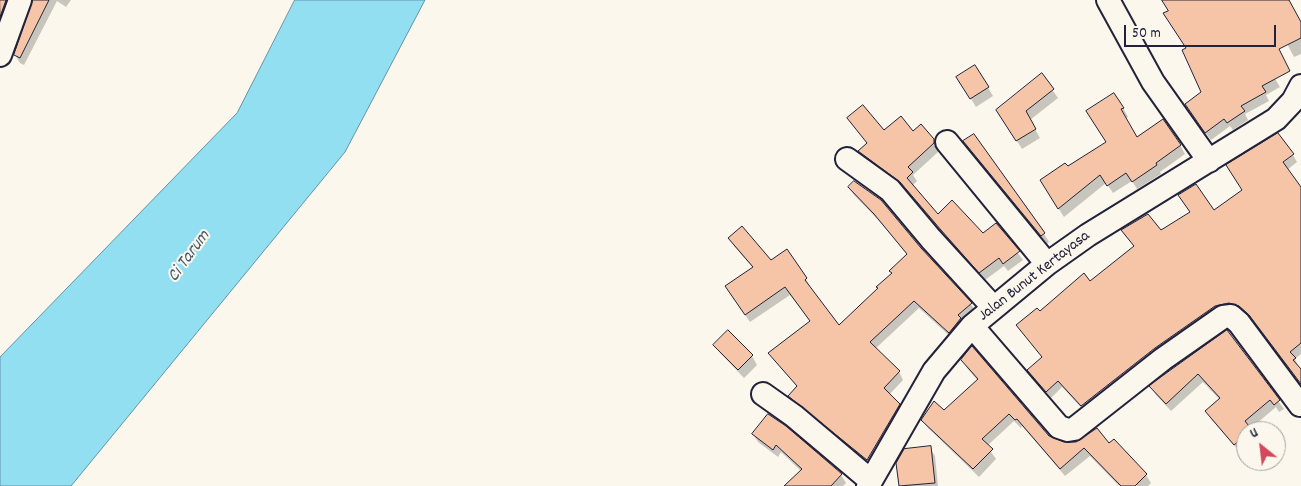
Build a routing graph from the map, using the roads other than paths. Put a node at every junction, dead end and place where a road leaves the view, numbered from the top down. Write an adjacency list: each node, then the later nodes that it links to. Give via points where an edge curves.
1 (20, 0): 3 (street)
2 (1108, 0): 7 (street, via 1153,82)
3 (0, 55)
4 (1301, 86): 7 (street, Jalan Bunut Kertayasa, via 1293,101 1276,119)
5 (947, 142): 8 (street)
6 (847, 159): 9 (street, via 890,190)
7 (1209, 161): 8 (street, Jalan Bunut Kertayasa, via 1128,209)
8 (1047, 264): 9 (street, Jalan Bunut Kertayasa)
9 (994, 308): 10 (street, Jalan Bunut Kertayasa)
10 (972, 326): 12 (street, via 1059,427 1068,430 1074,429 1223,316 1231,316 1239,323); 13 (street, Jalan Bunut Kertayasa, via 934,371)
11 (763, 394): 13 (street, via 794,416)
12 (1300, 405)
13 (870, 483)

